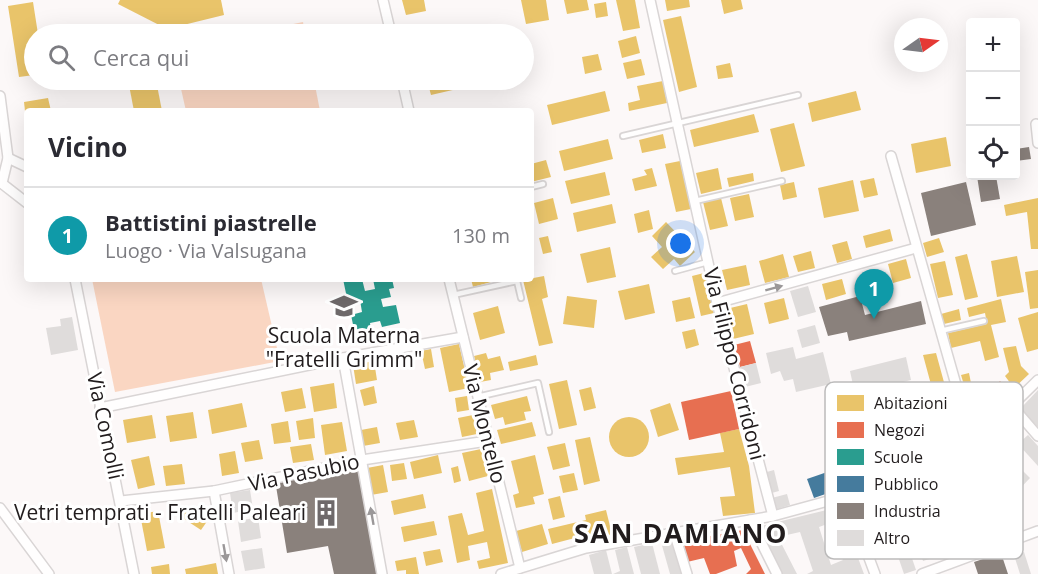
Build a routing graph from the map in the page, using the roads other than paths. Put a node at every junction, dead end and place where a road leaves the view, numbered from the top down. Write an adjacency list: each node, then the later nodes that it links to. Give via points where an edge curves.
1 (383, 0): 3 (street)
2 (650, 0): 8 (street, Via Filippo Corridoni)
3 (389, 24)
4 (404, 90): 7 (street)
5 (798, 95): 8 (lane)
6 (0, 96): 13 (street)
7 (408, 108)
8 (678, 124): 10 (lane); 20 (street, Via Filippo Corridoni)
9 (1036, 124): 11 (street)
10 (623, 136)
11 (1038, 143)
12 (891, 156): 21 (street)
13 (8, 158): 14 (street); 16 (street)
14 (24, 166)
15 (782, 181): 20 (lane)
16 (1, 183): 19 (street)
17 (543, 184): 18 (lane)
18 (534, 186)
19 (24, 201)
20 (695, 201): 22 (street, Via Filippo Corridoni)
21 (916, 248): 28 (street, one-way to 21); 30 (street)
22 (708, 262): 23 (lane); 28 (street, Via Filippo Corridoni)
23 (675, 271)
24 (76, 282): 37 (street, Via Comolli)
25 (450, 282): 26 (street, Via Montello)
26 (453, 295): 27 (lane, via 517,282); 31 (street, Via Montello)
27 (521, 298)
28 (717, 303): 47 (street, Via Filippo Corridoni)
29 (984, 321): 30 (lane)
30 (940, 331): 34 (street)
31 (462, 337): 32 (street); 36 (street, Via Montello)
32 (343, 358): 37 (street); 42 (street)
33 (1038, 380): 35 (street)
34 (955, 382)
35 (1023, 395)
36 (477, 397): 39 (lane, via 538,383); 41 (street, Via Montello)
37 (100, 408): 44 (street, Via Comolli)
38 (1023, 419): 40 (street)
39 (549, 432)
40 (1038, 436)
41 (487, 441): 42 (street, Via Pasubio); 54 (street, Via Montello)
42 (362, 460): 43 (street, Via Pasubio); 58 (street, one-way to 42)
43 (214, 491): 44 (street, Via Pasubio); 57 (street, one-way to 57)
44 (121, 501): 56 (street, Via Comolli)
45 (825, 502): 47 (street)
46 (0, 508): 55 (street)
47 (773, 516): 48 (street)
48 (750, 520): 50 (street); 61 (street)
49 (1038, 531): 51 (street)
50 (674, 532): 54 (street, via 574,550); 60 (street)
51 (1023, 537)
52 (869, 559): 62 (street)
53 (962, 559): 63 (street)
54 (515, 571): 59 (street)
55 (49, 574)
56 (134, 574)
57 (229, 574)
58 (382, 574)
59 (501, 574)
60 (687, 574)
61 (777, 574)
62 (875, 574)
63 (922, 574)

